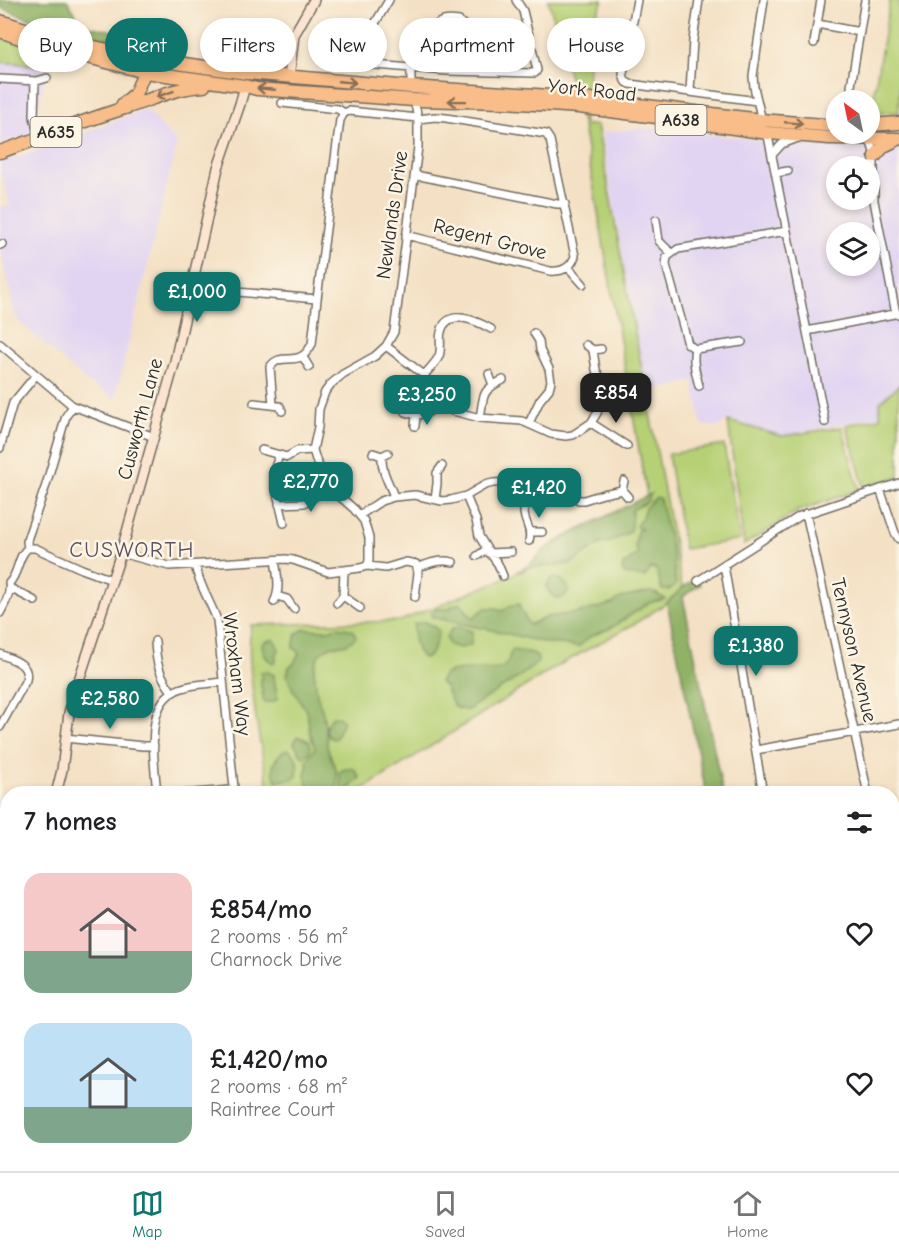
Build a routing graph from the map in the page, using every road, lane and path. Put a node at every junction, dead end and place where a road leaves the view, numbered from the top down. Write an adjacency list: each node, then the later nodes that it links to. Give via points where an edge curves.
1 (314, 0): 24 (street, via 294,35)
2 (389, 0): 9 (street)
3 (516, 0): 10 (street)
4 (637, 0): 33 (street, via 622,74 625,81)
5 (699, 0): 33 (street)
6 (764, 0): 35 (street, via 753,76)
7 (820, 0): 12 (street)
8 (865, 0): 14 (street)
9 (378, 18)
10 (525, 18)
11 (0, 21): 17 (highway, York Road / A638)
12 (817, 24): 14 (street); 16 (street)
13 (0, 31): 18 (highway, York Road / A638)
14 (860, 32): 31 (street)
15 (450, 43): 15 (street, via 429,39 434,27 445,20 459,21 471,38 468,45)
16 (814, 43)
17 (105, 49)
18 (105, 61)
19 (535, 63): 23 (street, via 535,74)
20 (188, 67): 27 (highway, York Road / A638)
21 (145, 72): 29 (highway, York Road / A638); 39 (highway, A635, via 130,100)
22 (411, 72): 30 (street, Newlands Drive)
23 (476, 72)
24 (289, 77): 27 (highway, York Road / A638); 30 (highway, York Road / A638, one-way to 30); 32 (highway)
25 (47, 78): 28 (street)
26 (0, 79): 28 (street)
27 (246, 80): 29 (highway, York Road / A638); 32 (highway, York Road / A638, one-way to 27, via 257,89); 67 (street, Cusworth Lane, via 218,168)
28 (35, 81): 50 (street, via 34,117)
29 (220, 83): 39 (highway, A635, one-way to 39, via 178,90)
30 (411, 87): 34 (street, Newlands Drive); 36 (highway, York Road / A638)
31 (851, 90)
32 (288, 91): 34 (highway, York Road / A638)
33 (690, 91): 35 (street)
34 (414, 100): 36 (highway, York Road / A638, one-way to 34); 41 (street, Newlands Drive)
35 (757, 101): 42 (street)
36 (577, 102): 38 (highway, York Road / A638)
37 (282, 103): 40 (street)
38 (592, 104): 42 (highway, York Road / A638); 46 (highway, York Road / A638)
39 (112, 111): 50 (highway, A635)
40 (344, 113): 41 (street); 68 (street)
41 (418, 119): 58 (street, Newlands Drive); 59 (street, via 446,118 546,134)
42 (761, 120): 45 (highway, York Road / A638, one-way to 45); 46 (street)
43 (899, 123): 44 (highway)
44 (880, 124)
45 (826, 125)
46 (768, 134): 47 (highway, York Road / A638); 54 (street)
47 (803, 136): 48 (highway, York Road / A638); 54 (street, via 782,144)
48 (826, 136)
49 (880, 137): 51 (highway, York Road / A638)
50 (39, 138): 53 (highway, A635)
51 (898, 139): 55 (highway)
52 (871, 144): 55 (street)
53 (0, 152)
54 (772, 154): 57 (street)
55 (875, 156)
56 (788, 171): 57 (street)
57 (776, 173): 62 (street)
58 (415, 175): 59 (street); 63 (street, Newlands Drive)
59 (565, 204): 65 (street, via 575,256)
60 (876, 210): 70 (street)
61 (656, 220): 64 (street, via 659,241)
62 (787, 231): 64 (street); 73 (street)
63 (406, 235): 65 (street, Regent Grove, via 550,271); 80 (street, Newlands Drive, via 394,332)
64 (671, 253): 82 (street, via 666,265 685,338)
65 (567, 268): 66 (street)
66 (584, 284)
67 (191, 288): 68 (street); 105 (street, Cusworth Lane)
68 (317, 299): 84 (street, via 312,344)
69 (443, 313): 71 (street)
70 (897, 314): 73 (street)
71 (447, 321): 72 (street, via 468,318); 88 (street, via 442,328 438,358)
72 (491, 329)
73 (807, 331): 102 (street)
74 (534, 333): 76 (street)
75 (549, 338): 76 (street)
76 (539, 340): 100 (street, via 550,385)
77 (742, 342): 82 (street)
78 (0, 344): 87 (street)
79 (586, 345): 83 (street)
80 (386, 346): 88 (street); 111 (street, via 343,374 325,392)
81 (602, 349): 83 (street)
82 (695, 349): 91 (street)
83 (593, 350): 101 (street, via 604,390)
84 (303, 357): 85 (street); 94 (street, via 272,364)
85 (309, 367)
86 (489, 374): 90 (street)
87 (36, 375): 95 (street); 103 (street, via 13,403)
88 (424, 375): 93 (street)
89 (503, 380): 90 (street)
90 (494, 385): 99 (street, via 484,393)
91 (699, 386)
92 (254, 403): 94 (street)
93 (441, 403): 98 (street, via 432,411); 99 (street, via 461,414)
94 (273, 405): 96 (street, via 280,406)
95 (74, 406): 105 (street); 135 (street, via 66,416 28,537)
96 (282, 411)
97 (406, 412): 98 (street)
98 (416, 415): 104 (street)
99 (480, 418): 100 (street)
100 (529, 423): 101 (street, via 551,434 566,436)
101 (591, 423): 106 (street)
102 (825, 423)
103 (3, 424): 108 (street)
104 (415, 426)
105 (154, 437): 138 (street, Cusworth Lane)
106 (616, 439): 107 (street); 109 (street)
107 (627, 446)
108 (0, 448)
109 (611, 448)
110 (262, 450): 113 (street)
111 (314, 450): 113 (street, via 297,451 287,457); 118 (street)
112 (374, 453): 124 (street, via 385,454 382,468)
113 (279, 455): 115 (street)
114 (442, 464): 126 (street, via 437,473)
115 (275, 468)
116 (624, 481): 121 (street)
117 (899, 483): 120 (street)
118 (331, 486): 127 (street, via 304,503); 129 (street)
119 (531, 489): 121 (street, via 557,488 579,500); 123 (street, via 511,482 493,483); 131 (street, via 524,506)
120 (880, 489): 128 (street); 133 (street)
121 (622, 490): 125 (street)
122 (277, 493): 127 (street)
123 (466, 496): 126 (street); 136 (street)
124 (394, 497): 126 (street, via 415,495); 129 (street)
125 (628, 497)
126 (435, 499)
127 (279, 504): 130 (street)
128 (806, 513): 143 (street); 164 (street, Tennyson Avenue)
129 (360, 515): 144 (street, via 369,538)
130 (284, 523)
131 (530, 532): 132 (street); 134 (street)
132 (542, 532)
133 (899, 539)
134 (529, 541)
135 (28, 548): 148 (street); 150 (street)
136 (488, 551): 137 (street); 139 (street); 147 (street)
137 (511, 552)
138 (121, 553): 142 (street, via 160,565); 148 (street, Cusworth Lane)
139 (477, 556)
140 (275, 560): 142 (street); 146 (street, via 292,560 328,572); 156 (street, via 275,599 286,599)
141 (453, 562): 145 (street, via 437,561)
142 (195, 565): 160 (street, Wroxham Way, via 216,620)
143 (724, 565): 149 (street); 167 (street)
144 (367, 566): 145 (street, via 386,568 410,562); 146 (street)
145 (417, 568): 152 (street)
146 (344, 570): 151 (street)
147 (503, 576)
148 (112, 580): 165 (street, via 76,689)
149 (698, 581)
150 (6, 584): 153 (street); 157 (street)
151 (343, 596): 154 (street); 155 (street)
152 (415, 597)
153 (35, 601)
154 (338, 603)
155 (360, 608)
156 (294, 609)
157 (0, 613)
158 (155, 640): 161 (street, via 157,666)
159 (0, 654): 163 (street, via 23,666 27,674)
160 (223, 682): 161 (street); 170 (street, Wroxham Way)
161 (172, 692): 166 (street, via 157,711)
162 (899, 724): 164 (street)
163 (0, 727)
164 (855, 732): 167 (street); 172 (street, Tennyson Avenue)
165 (65, 738): 166 (street); 168 (street)
166 (154, 746): 169 (street)
167 (756, 750): 171 (street)
168 (58, 786)
169 (156, 786)
170 (234, 786)
171 (762, 786)
172 (867, 786)

